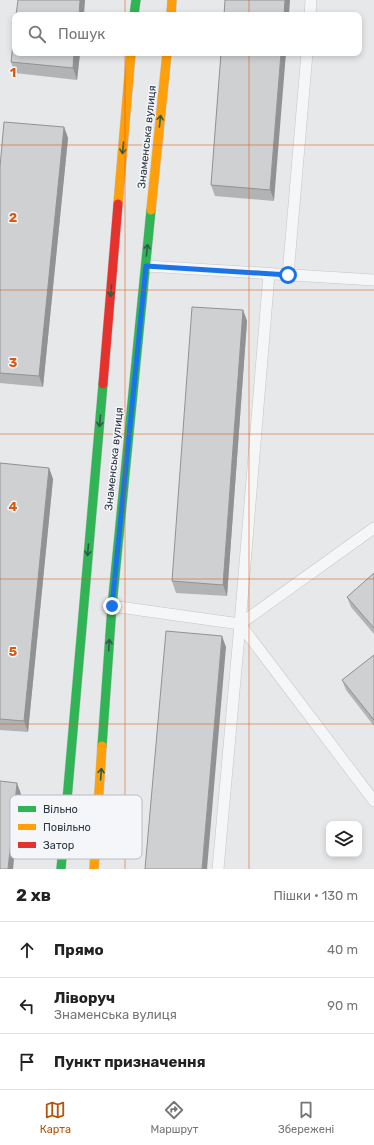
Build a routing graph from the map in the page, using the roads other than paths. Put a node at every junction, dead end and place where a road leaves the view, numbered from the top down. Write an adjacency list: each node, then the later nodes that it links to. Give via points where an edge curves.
1 (136, 0): 4 (main road)
2 (172, 0): 5 (main road)
3 (311, 0): 6 (lane)
4 (134, 12)
5 (171, 12)
6 (310, 12)
7 (131, 56): 17 (main road, Знаменська вулиця, one-way to 17)
8 (167, 56): 10 (main road, Знаменська вулиця, one-way to 8)
9 (307, 56): 12 (lane)
10 (146, 266): 11 (lane); 15 (main road, Знаменська вулиця)
11 (269, 274): 12 (lane); 16 (lane)
12 (288, 275): 13 (lane)
13 (374, 280)
14 (374, 528): 16 (lane)
15 (112, 606): 16 (lane); 18 (main road, Знаменська вулиця, one-way to 15)
16 (240, 624): 19 (lane); 24 (lane)
17 (67, 795)
18 (99, 795)
19 (374, 801)
20 (62, 859): 22 (main road, Знаменська вулиця, one-way to 22)
21 (95, 859): 23 (main road, Знаменська вулиця, one-way to 21)
22 (61, 869)
23 (94, 869)
24 (218, 869)

